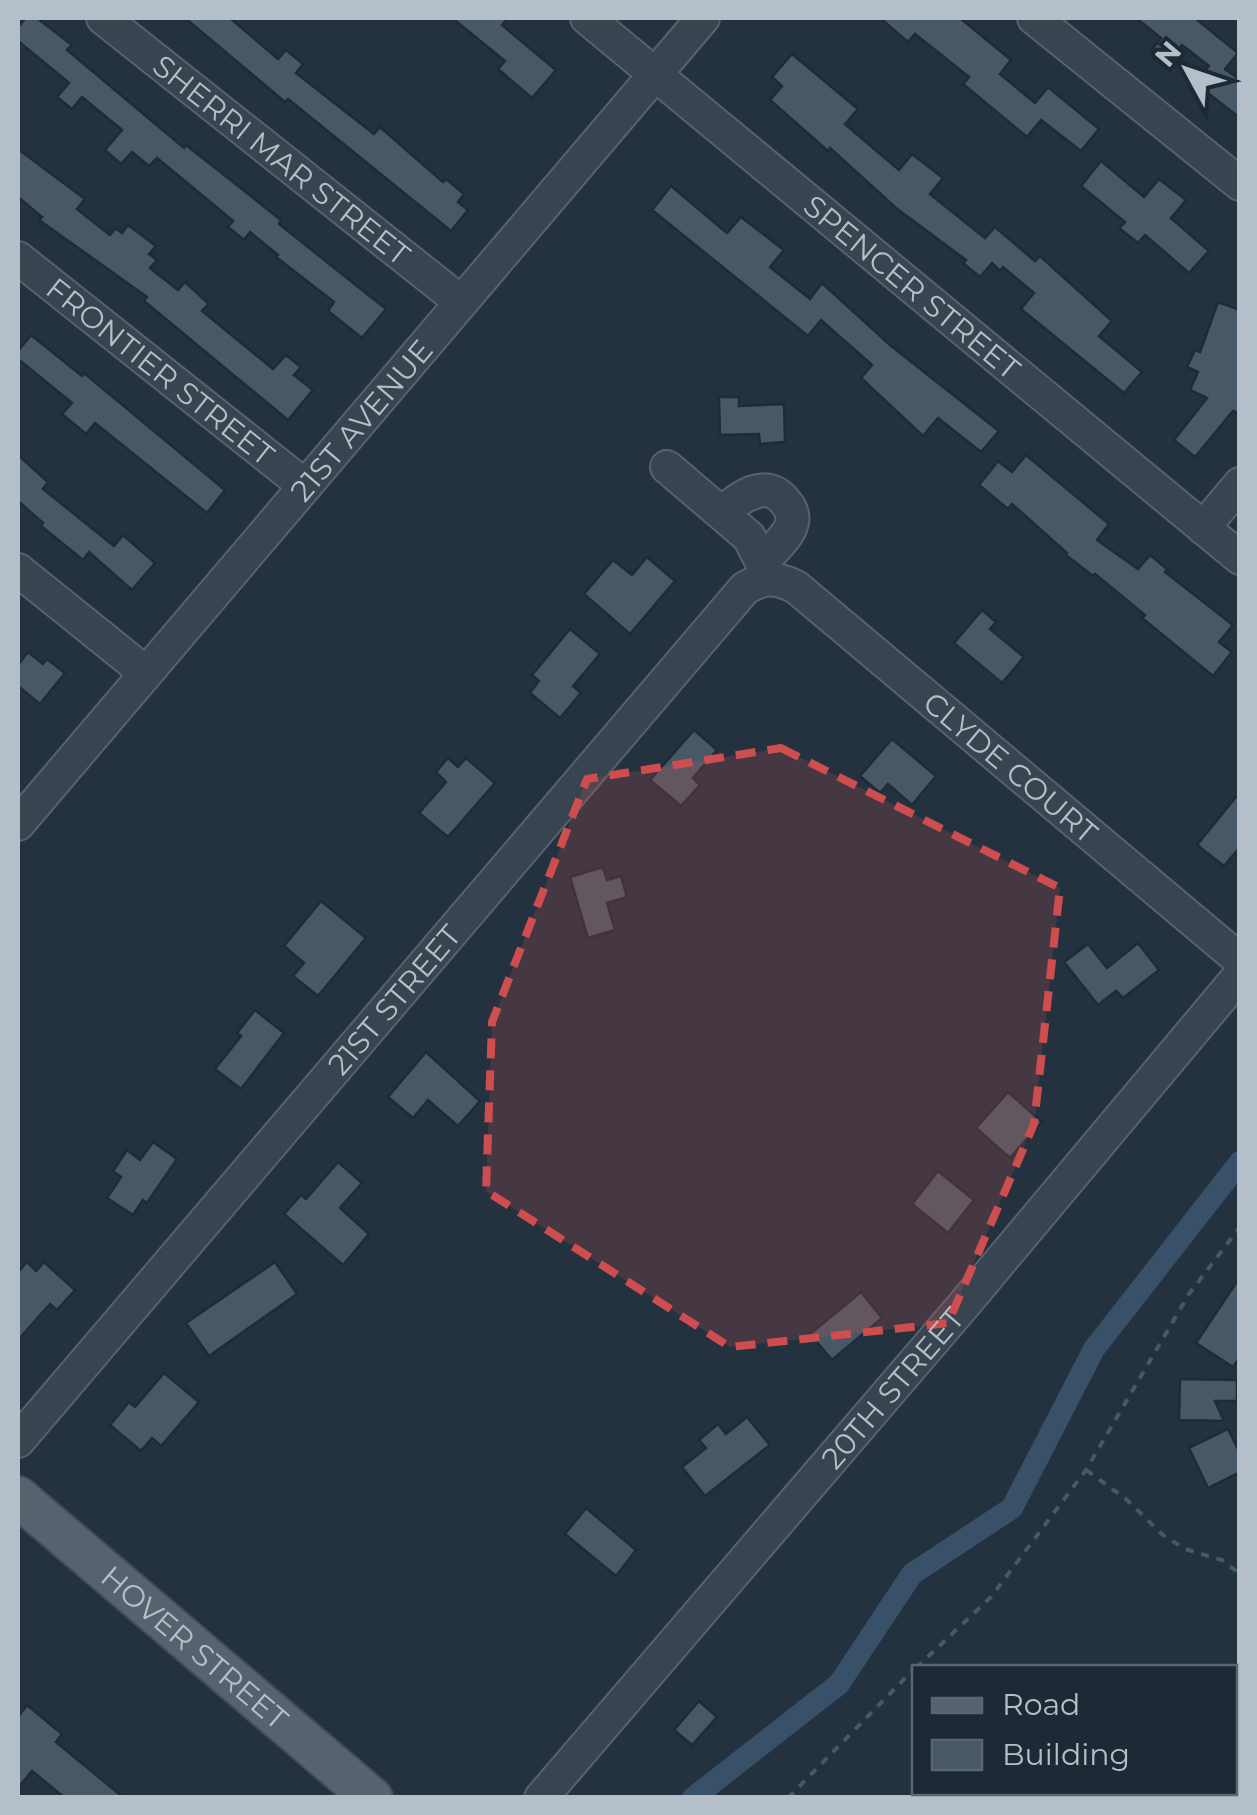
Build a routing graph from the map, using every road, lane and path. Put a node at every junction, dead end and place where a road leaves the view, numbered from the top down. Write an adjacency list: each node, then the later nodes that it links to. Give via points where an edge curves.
1 (103, 18): 8 (street, SHERRI MAR STREET)
2 (587, 18): 5 (street, SPENCER STREET)
3 (703, 18): 5 (street, 21ST AVENUE)
4 (1034, 18): 6 (street)
5 (656, 73): 8 (street, 21ST AVENUE); 13 (street, SPENCER STREET)
6 (1240, 184)
7 (18, 258): 11 (street, FRONTIER STREET)
8 (461, 302): 11 (street, 21ST AVENUE)
9 (667, 467): 12 (street, CLYDE COURT)
10 (1240, 484): 13 (street)
11 (305, 486): 17 (street, 21ST AVENUE)
12 (722, 514): 16 (street, CLYDE COURT, via 749,537); 16 (street, 21ST STREET, via 763,489 782,495 792,525)
13 (1204, 528): 14 (street, SPENCER STREET)
14 (1240, 558)
15 (18, 570): 17 (street)
16 (771, 573): 19 (street, CLYDE COURT, via 796,587); 22 (street, 21ST STREET, via 745,588)
17 (146, 673): 18 (street, 21ST AVENUE)
18 (18, 824)
19 (1240, 960)
20 (1240, 975): 29 (street, 20TH STREET)
21 (1240, 1228): 23 (path, via 1190,1294)
22 (18, 1441)
23 (1086, 1470): 25 (path, via 1163,1535); 26 (path, via 991,1597)
24 (18, 1498): 28 (main road, HOVER STREET)
25 (1240, 1574)
26 (918, 1665)
27 (912, 1671): 30 (path)
28 (372, 1798)
29 (540, 1798)
30 (788, 1798)

